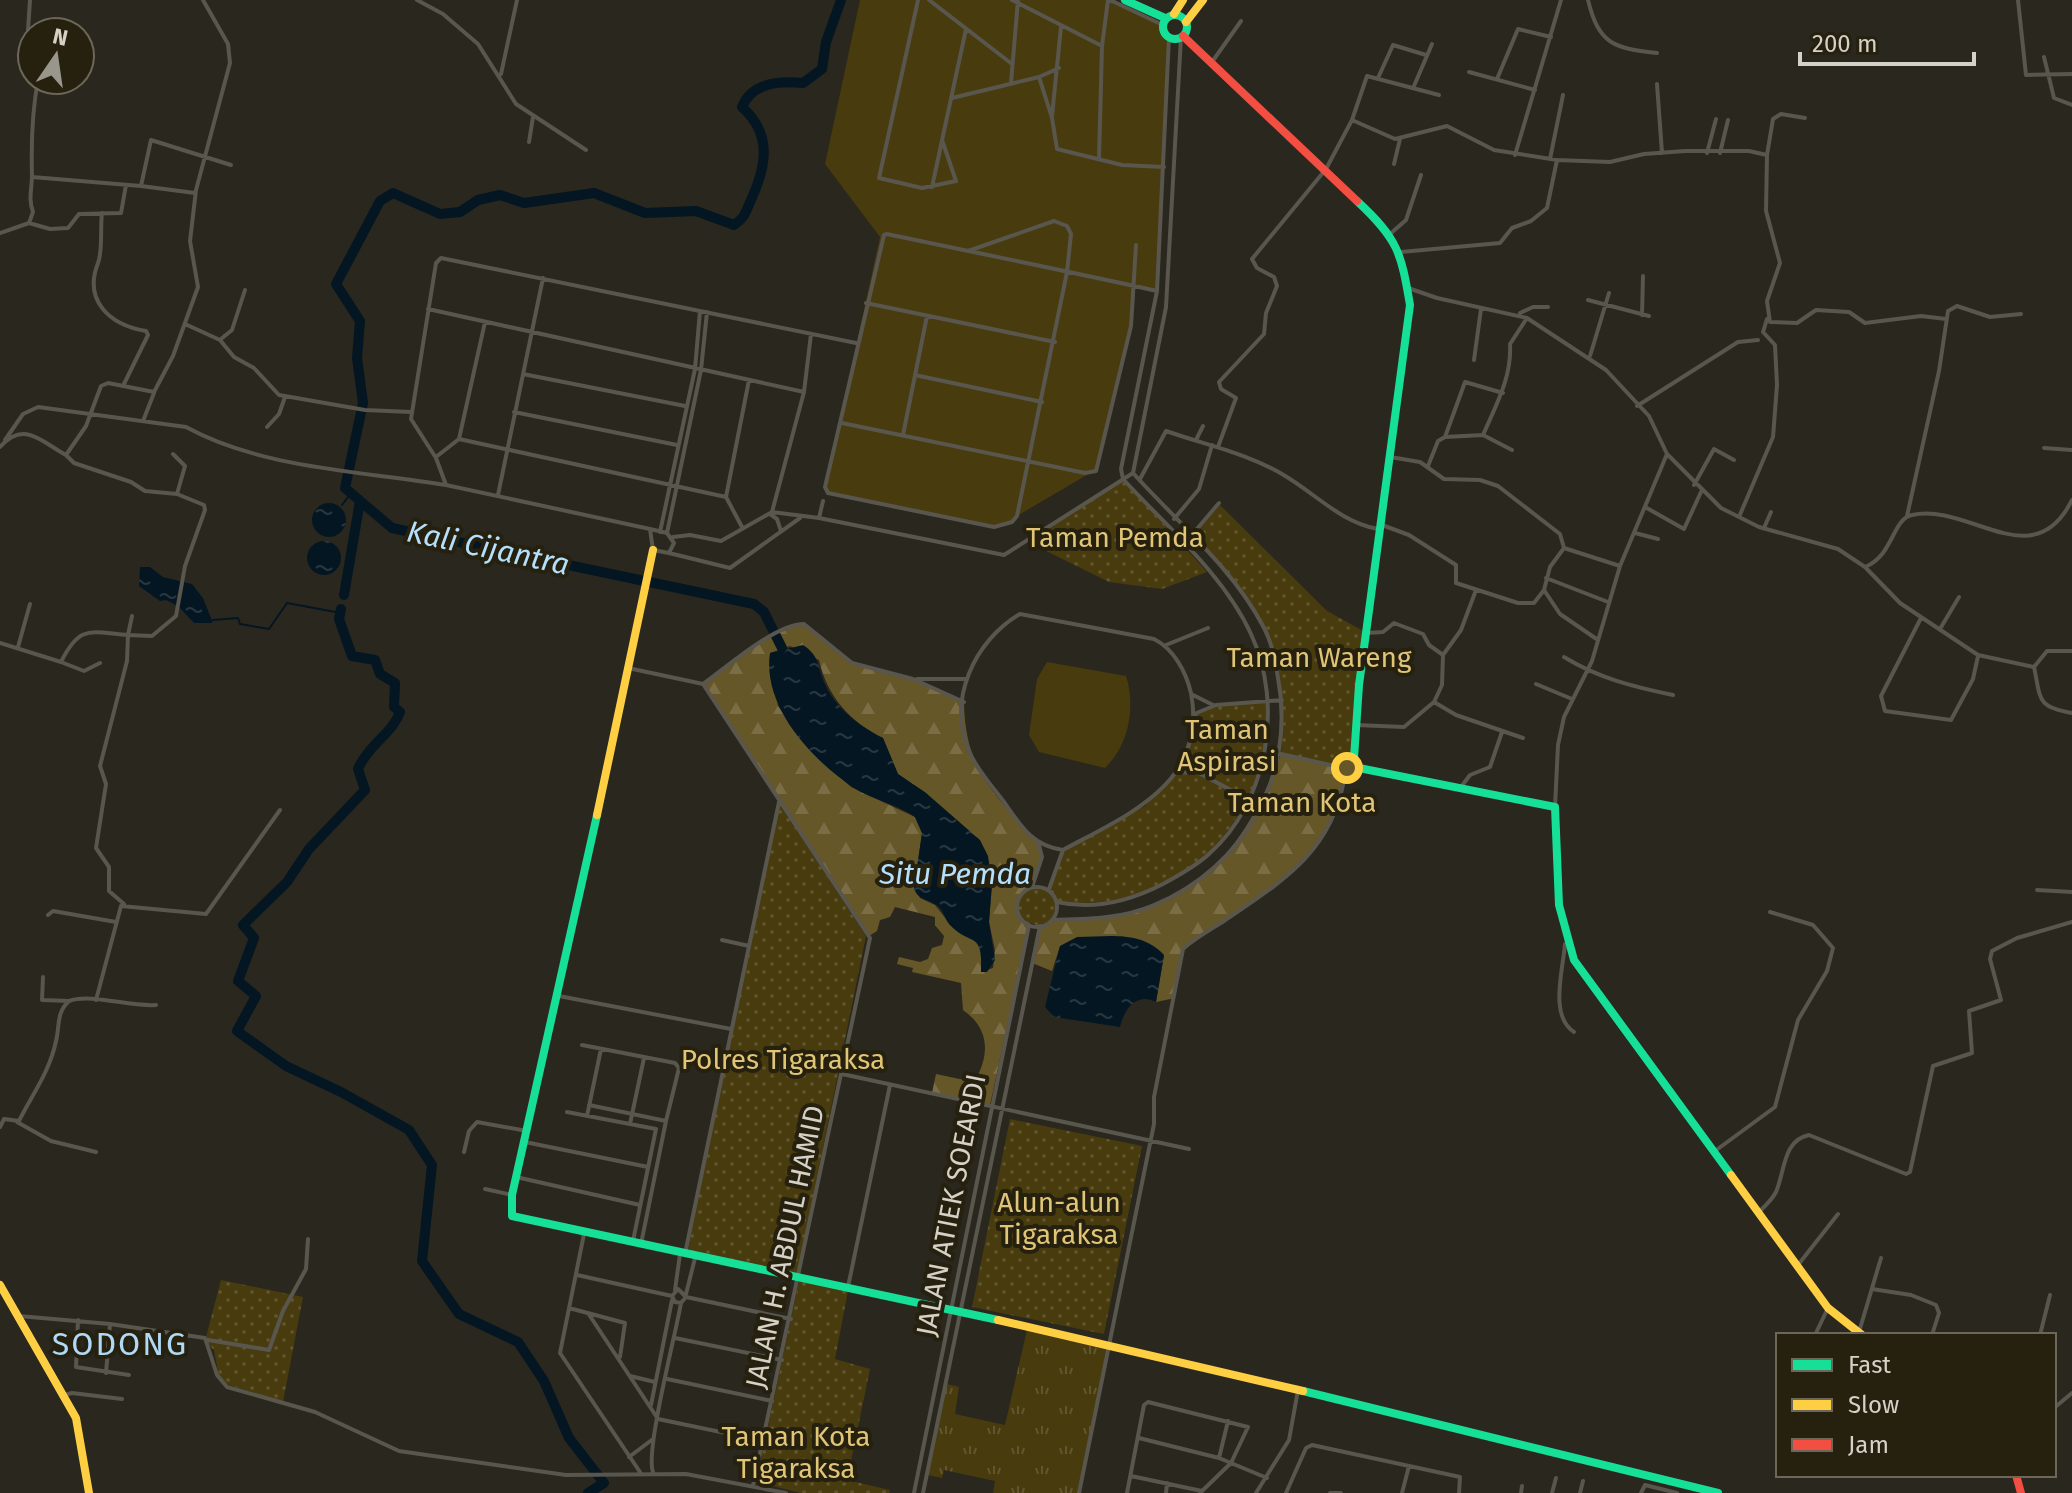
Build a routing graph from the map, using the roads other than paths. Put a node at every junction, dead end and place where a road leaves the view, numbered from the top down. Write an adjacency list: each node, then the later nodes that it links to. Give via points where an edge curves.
1 (203, 0): 59 (street, via 228,44 230,63)
2 (417, 0): 32 (street, via 478,44)
3 (517, 0): 32 (street)
4 (918, 0): 73 (street, via 879,178)
5 (929, 0): 18 (street)
6 (1109, 0): 14 (street); 23 (street)
7 (1125, 0): 14 (street)
8 (1183, 0): 14 (street)
9 (1203, 0): 16 (street)
10 (1561, 0): 21 (street)
11 (1588, 0): 24 (street, via 1602,36 1611,43)
12 (2018, 0): 34 (street, via 2026,75)
13 (1016, 1): 17 (street); 27 (street)
14 (1167, 19): 16 (street); 20 (street)
15 (1241, 21): 28 (street)
16 (1186, 22): 19 (street)
17 (1061, 27): 23 (street); 29 (street)
18 (966, 29): 27 (street); 44 (street)
19 (1182, 36): 20 (street); 28 (street); 156 (street, via 1166,307)
20 (1169, 37): 67 (street)
21 (1551, 37): 36 (street, via 1518,29); 40 (street)
22 (1432, 44): 25 (street)
23 (1102, 46): 62 (street)
24 (1657, 53)
25 (1426, 55): 35 (street, via 1393,45); 39 (street)
26 (2044, 57): 34 (street)
27 (1012, 64): 37 (street)
28 (1211, 64): 68 (street)
29 (1059, 68): 33 (street); 47 (street)
30 (1469, 72): 36 (street)
31 (2072, 74): 34 (street)
32 (501, 76): 46 (street, via 516,104)
33 (1039, 77): 37 (street); 47 (street)
34 (2048, 77): 45 (street, via 2054,98)
35 (1378, 78): 39 (street); 50 (street, via 1367,76)
36 (1497, 79): 40 (street)
37 (1011, 83): 44 (street)
38 (1657, 84): 56 (street)
39 (1414, 87): 41 (street)
40 (1535, 90): 60 (street)
41 (1439, 95)
42 (1563, 95): 63 (street)
43 (36, 96): 70 (street, via 29,151)
44 (952, 98): 53 (street)
45 (2072, 105)
46 (533, 117): 54 (street); 55 (street)
47 (1052, 118): 62 (street, via 1057,149)
48 (1805, 118): 61 (street, via 1781,114 1773,119)
49 (1716, 119): 57 (street)
50 (1352, 120): 52 (street); 68 (street)
51 (1728, 120): 58 (street)
52 (1400, 139): 60 (street, via 1447,126 1481,145); 65 (street)
53 (942, 140): 73 (street); 73 (street, via 956,180)
54 (529, 142)
55 (586, 150)
56 (1662, 153): 57 (street); 64 (street, via 1610,162)
57 (1707, 153): 58 (street)
58 (1720, 153): 61 (street)
59 (204, 155): 66 (street); 72 (street, via 151,140); 74 (street)
60 (1515, 155): 63 (street)
61 (1767, 155): 104 (street, via 1766,211 1780,263 1771,280)
62 (1099, 159): 67 (street)
63 (1550, 159): 64 (street)
64 (1557, 160): 81 (street, via 1547,208 1512,228 1500,243)
65 (1394, 164)
66 (231, 165)
67 (1164, 167): 88 (street)
68 (1326, 169): 78 (street); 143 (street, via 1252,259 1277,286 1264,334 1219,382 1236,398)
69 (1421, 175): 78 (street, via 1406,220)
70 (32, 177): 71 (street); 76 (street)
71 (126, 185): 72 (street); 75 (street, via 122,212)
72 (141, 186): 74 (street)
73 (932, 188)
74 (196, 193): 107 (street, via 190,241 198,287)
75 (102, 213): 76 (street, via 76,215 68,228); 120 (street, via 99,260 92,279 97,300 113,321 148,335)
76 (29, 223): 77 (street)
77 (0, 233)
78 (1390, 234): 81 (street)
79 (1136, 245): 85 (street)
80 (968, 251): 82 (street); 82 (street, via 1059,222 1071,234); 91 (street, via 884,235)
81 (1401, 252): 86 (street)
82 (1067, 272): 85 (street); 112 (street)
83 (1643, 276): 100 (street)
84 (543, 278): 94 (street, via 441,258); 96 (street); 108 (street)
85 (1135, 286): 88 (street); 154 (street, via 1129,337 1096,471)
86 (1407, 287): 95 (street); 151 (street, via 1410,305)
87 (245, 290): 110 (street, via 232,330)
88 (1157, 291): 157 (street)
89 (1609, 293): 92 (street)
90 (1588, 300): 92 (street)
91 (866, 303): 101 (street); 113 (street)
92 (1606, 305): 100 (street); 114 (street)
93 (1548, 307): 98 (street)
94 (428, 309): 106 (street); 129 (street)
95 (1481, 309): 98 (street); 115 (street)
96 (700, 311): 97 (street); 116 (street)
97 (707, 312): 109 (street); 116 (street)
98 (1519, 313): 103 (street)
99 (2021, 314): 105 (street, via 1990,317 1953,307)
100 (1642, 315): 102 (street)
101 (927, 316): 112 (street); 118 (street)
102 (1649, 316)
103 (1527, 318): 114 (street); 123 (street, via 1510,344)
104 (1767, 319): 105 (street, via 1797,323 1816,310 1849,312 1865,323 1921,316); 175 (street, via 1763,332 1775,345 1776,423)
105 (1946, 319): 173 (street)
106 (485, 322): 108 (street); 138 (street)
107 (185, 324): 110 (street); 121 (street)
108 (532, 333): 116 (street); 117 (street)
109 (811, 334): 113 (street); 122 (street)
110 (220, 340): 124 (street)
111 (1758, 340): 127 (street, via 1738,342)
112 (1055, 342): 125 (street)
113 (856, 343): 132 (street)
114 (1590, 356): 127 (street)
115 (1474, 360)
116 (698, 369): 119 (street); 126 (street); 162 (street)
117 (523, 374): 126 (street); 130 (street)
118 (915, 375): 125 (street); 136 (street)
119 (749, 380): 122 (street); 166 (street)
120 (123, 386): 121 (street); 128 (street, via 101,386)
121 (154, 392): 131 (street)
122 (804, 392): 172 (street)
123 (1503, 393): 135 (street); 137 (street, via 1465,382)
124 (285, 397): 129 (street); 134 (street)
125 (1042, 402): 154 (street)
126 (685, 406): 141 (street)
127 (1637, 406): 149 (street, via 1658,430)
128 (91, 412): 131 (street); 140 (street, via 38,407 23,414); 150 (street)
129 (411, 412): 152 (street)
130 (514, 412): 141 (street); 147 (street)
131 (143, 421): 159 (street, via 186,427 236,448 344,471)
132 (842, 423): 136 (street); 154 (street, via 825,487 831,494 994,527 1006,525 1017,516)
133 (1203, 426): 139 (street)
134 (267, 427)
135 (1483, 435): 137 (street); 145 (street)
136 (903, 436): 154 (street)
137 (1445, 437): 155 (street, via 1438,441)
138 (459, 439): 147 (street); 152 (street)
139 (1196, 440): 142 (street); 158 (street, via 1164,431)
140 (2, 445): 150 (street, via 25,433 36,434)
141 (677, 445): 161 (street)
142 (1212, 445): 143 (street); 177 (street, via 1199,489)
143 (1218, 447): 178 (street, via 1283,475 1343,518)
144 (2044, 448): 146 (street)
145 (1512, 450)
146 (2072, 450)
147 (505, 451): 161 (street); 165 (street)
148 (173, 454): 164 (street, via 185,466)
149 (1667, 454): 160 (street); 170 (street)
150 (66, 455): 164 (street, via 145,491)
151 (1390, 457): 155 (street); 178 (street)
152 (436, 458): 159 (street)
153 (1734, 460): 160 (street, via 1714,449)
154 (1029, 461)
155 (1428, 466): 188 (street, via 1444,479 1498,486 1560,534)
156 (1133, 473): 157 (street); 158 (street)
157 (1123, 479): 176 (street, via 1010,553 997,556); 226 (street, via 1225,590 1251,633)
158 (1140, 480): 177 (street)
159 (446, 485): 165 (street)
160 (1694, 485): 163 (street)
161 (668, 486): 162 (street); 182 (street)
162 (676, 488): 166 (street); 185 (street)
163 (1701, 492): 170 (street, via 1684,529); 175 (street)
164 (177, 494): 204 (street, via 205,510 185,566 176,616 152,636)
165 (498, 495): 181 (street)
166 (726, 497): 179 (street)
167 (2072, 500): 173 (street, via 2059,521 2030,536 1933,516)
168 (823, 501): 176 (street)
169 (1219, 503): 186 (street)
170 (1645, 507): 184 (street)
171 (1771, 512): 180 (street)
172 (771, 513): 174 (street); 179 (street); 183 (street)
173 (1907, 516): 192 (street, via 1883,556)
174 (802, 517): 176 (street); 183 (street)
175 (1739, 517): 180 (street)
176 (819, 518)
177 (1174, 519): 186 (street)
178 (1379, 527): 194 (street, via 1409,535 1456,567 1454,582); 203 (street)
179 (743, 528): 185 (street, via 721,541)
180 (1764, 528): 192 (street, via 1838,549)
181 (650, 529): 182 (street); 189 (street)
182 (660, 532): 185 (street)
183 (781, 532): 190 (street, via 730,568)
184 (1635, 533): 187 (street); 191 (street)
185 (670, 535): 190 (street, via 674,543)
186 (1191, 536): 225 (street, via 1234,581 1264,627)
187 (1658, 539)
188 (1564, 548): 191 (street); 193 (street)
189 (653, 550): 190 (street); 216 (street)
190 (669, 553)
191 (1620, 566): 197 (street)
192 (1865, 567): 200 (street)
193 (1546, 578): 195 (street); 197 (street)
194 (1476, 589): 195 (street, via 1529,604); 210 (street, via 1461,630)
195 (1544, 590): 205 (street, via 1560,614)
196 (1959, 597): 202 (street)
197 (1608, 602): 205 (street)
198 (30, 604): 208 (street)
199 (132, 616): 204 (street)
200 (1921, 618): 202 (street); 211 (street, via 1881,696 1885,711 1951,720 1973,679)
201 (1208, 628): 207 (street)
202 (1940, 629): 211 (street)
203 (1367, 633): 210 (street, via 1383,632 1394,623 1423,634); 232 (street)
204 (128, 635): 213 (street, via 83,632); 256 (street, via 127,661 100,766 106,784 96,848 109,867 109,891)
205 (1598, 640): 217 (street)
206 (0, 643): 208 (street)
207 (1166, 645): 219 (street, via 1020,614 979,650); 222 (street, via 1186,675)
208 (18, 647): 213 (street)
209 (2072, 651): 215 (street, via 2047,651)
210 (1443, 655): 228 (street, via 1442,685)
211 (1978, 655): 215 (street)
212 (1564, 657): 217 (street)
213 (61, 662): 214 (street, via 77,671)
214 (100, 663)
215 (2034, 667): 230 (street, via 2045,706)
216 (627, 668): 220 (street); 268 (street)
217 (1587, 671): 223 (street); 224 (street)
218 (913, 679): 219 (street); 220 (street, via 852,663 810,626 791,626); 227 (street)
219 (967, 679): 227 (street)
220 (703, 684): 245 (street, JALAN H. ABDUL HAMID)
221 (1536, 684): 224 (street)
222 (1191, 694): 229 (street); 231 (street)
223 (1673, 695)
224 (1572, 699): 247 (street, via 1558,745)
225 (1282, 700): 226 (street); 235 (street)
226 (1268, 701): 229 (street); 244 (street, via 1261,765)
227 (964, 702): 249 (street, via 964,738 970,754)
228 (1434, 702): 232 (street, via 1404,727); 233 (street)
229 (1216, 705): 231 (street)
230 (2072, 713)
231 (1194, 714): 236 (street)
232 (1356, 725): 237 (street)
233 (1502, 732): 234 (street); 243 (street, via 1490,767 1470,775)
234 (1523, 738)
235 (1281, 754): 238 (street); 246 (street)
236 (1183, 758): 240 (street); 241 (street)
237 (1354, 758): 238 (street, via 1342,757); 239 (street)
238 (1335, 766): 242 (street)
239 (1359, 768): 242 (street, via 1354,778); 243 (street)
240 (1197, 772): 241 (street); 244 (street)
241 (1175, 773): 250 (street, via 1145,806)
242 (1344, 780): 290 (street, via 1326,836 1310,854 1277,885 1183,949 1154,1097)
243 (1458, 790): 247 (street)
244 (1247, 799): 246 (street); 255 (street, via 1212,852 1150,891 1113,903)
245 (779, 802): 266 (street); 277 (street, JALAN H. ABDUL HAMID, via 870,938)
246 (1261, 806): 259 (street, via 1239,842 1191,885 1118,917)
247 (1555, 807): 265 (street)
248 (280, 810): 256 (street, via 206,914)
249 (1039, 845): 250 (street); 251 (street, via 1042,857)
250 (1063, 850): 252 (street)
251 (1032, 887): 252 (street); 262 (street, via 1017,907)
252 (1048, 890): 255 (street)
253 (2037, 890): 254 (street)
254 (2072, 892)
255 (1057, 902): 259 (street)
256 (124, 904): 260 (street)
257 (1770, 912): 293 (street, via 1813,925 1833,948 1833,958 1802,1009 1775,1107)
258 (48, 915): 260 (street, via 53,911)
259 (1052, 920): 263 (street)
260 (116, 922): 269 (street)
261 (2072, 922): 303 (street, via 1992,951 2002,998 1969,1011 1972,1053 1933,1066 1910,1172 1809,1135 1798,1137 1772,1199)
262 (1029, 925): 263 (street); 280 (street, JALAN ATIEK SOEARDI)
263 (1040, 926): 281 (street, JALAN ATIEK SOEARDI)
264 (722, 940): 266 (street)
265 (1565, 941): 273 (street, via 1560,1015); 293 (street, via 1582,974)
266 (749, 946): 272 (street)
267 (43, 977): 270 (street, via 42,1000)
268 (559, 996): 272 (street); 289 (street)
269 (96, 1000): 270 (street); 271 (street, via 131,1007)
270 (69, 1001): 286 (street, via 59,1013 44,1078)
271 (156, 1005)
272 (731, 1029): 308 (street)
273 (1574, 1032)
274 (582, 1045): 275 (street)
275 (601, 1049): 276 (street); 279 (street)
276 (644, 1058): 283 (street); 285 (street, via 679,1068)
277 (842, 1074): 278 (street); 313 (street, JALAN H. ABDUL HAMID)
278 (890, 1085): 280 (street); 315 (street)
279 (589, 1105): 283 (street); 284 (street)
280 (990, 1105): 281 (street); 323 (street, JALAN ATIEK SOEARDI)
281 (1003, 1107): 290 (street); 324 (street, JALAN ATIEK SOEARDI)
282 (567, 1112): 284 (street)
283 (632, 1114): 285 (street); 287 (street)
284 (587, 1116): 287 (street)
285 (666, 1121): 300 (street)
286 (17, 1122): 288 (street, via 4,1119); 294 (street, via 51,1141)
287 (630, 1124): 296 (street, via 656,1129)
288 (0, 1127)
289 (527, 1131): 291 (street); 295 (street, via 477,1122)
290 (1151, 1140): 292 (street); 337 (street)
291 (525, 1142): 296 (street); 297 (street)
292 (1189, 1149)
293 (1715, 1151): 303 (street)
294 (96, 1152)
295 (464, 1152)
296 (648, 1167): 299 (street)
297 (516, 1177): 301 (street); 302 (street)
298 (485, 1189): 301 (street)
299 (643, 1190): 300 (street); 302 (street)
300 (651, 1191): 307 (street)
301 (512, 1195): 305 (street, via 513,1217)
302 (640, 1205): 307 (street)
303 (1759, 1212): 311 (street)
304 (1838, 1214): 311 (street)
305 (584, 1234): 307 (street); 312 (street)
306 (308, 1239): 336 (street, via 306,1269 269,1350)
307 (636, 1244): 308 (street)
308 (682, 1255): 309 (street); 317 (street)
309 (695, 1258): 313 (street); 319 (street)
310 (1881, 1258): 316 (street)
311 (1797, 1266): 322 (street)
312 (576, 1274): 317 (street); 321 (street)
313 (799, 1279): 315 (street); 327 (street, JALAN H. ABDUL HAMID)
314 (0, 1285): 326 (street)
315 (848, 1289): 323 (street)
316 (1872, 1289): 332 (street); 333 (street, via 1936,1305)
317 (673, 1295): 319 (street, via 682,1290); 320 (street); 344 (street)
318 (2050, 1295): 334 (street)
319 (686, 1296): 320 (street); 327 (street)
320 (681, 1303): 335 (street)
321 (569, 1308): 325 (street); 357 (street, via 561,1356)
322 (1828, 1308): 330 (street); 331 (street)
323 (950, 1310): 324 (street); 373 (street, JALAN ATIEK SOEARDI)
324 (960, 1312): 337 (street); 374 (street, JALAN ATIEK SOEARDI)
325 (588, 1313): 338 (street); 338 (street, via 625,1323)
326 (19, 1316): 328 (street); 347 (street)
327 (791, 1319): 339 (street, JALAN H. ABDUL HAMID)
328 (78, 1320): 329 (street); 340 (street, via 76,1367)
329 (110, 1324): 336 (street); 340 (street)
330 (1816, 1333)
331 (1860, 1333)
332 (1861, 1333)
333 (1933, 1333)
334 (2040, 1333)
335 (675, 1338): 339 (street); 343 (street)
336 (208, 1340): 361 (street, via 217,1375 227,1387 315,1412 399,1451 566,1475)
337 (1109, 1344): 345 (street); 375 (street)
338 (619, 1359): 342 (street)
339 (782, 1360): 349 (street, JALAN H. ABDUL HAMID)
340 (106, 1373): 341 (street)
341 (129, 1375)
342 (630, 1376): 344 (street); 351 (street)
343 (667, 1379): 349 (street); 352 (street)
344 (655, 1382): 351 (street)
345 (1298, 1389): 364 (street, via 1289,1440); 389 (street)
346 (2072, 1393): 350 (street)
347 (64, 1395): 348 (street); 371 (street, via 76,1418)
348 (122, 1399)
349 (772, 1401): 356 (street, JALAN H. ABDUL HAMID)
350 (2056, 1406)
351 (651, 1407): 352 (street)
352 (658, 1419): 354 (street); 356 (street)
353 (1228, 1421): 355 (street, via 1148,1402); 358 (street); 359 (street, via 1249,1429)
354 (654, 1438): 357 (street); 362 (street)
355 (1139, 1438): 358 (street); 363 (street)
356 (764, 1441): 368 (street, JALAN H. ABDUL HAMID)
357 (629, 1457): 361 (street)
358 (1219, 1458): 359 (street)
359 (1231, 1463): 364 (street); 370 (street)
360 (1409, 1466): 379 (street, via 1312,1445); 382 (street); 383 (street, via 1462,1478)
361 (640, 1472): 362 (street)
362 (653, 1472): 368 (street)
363 (1131, 1476): 367 (street); 376 (street)
364 (1267, 1478): 378 (street)
365 (1556, 1478): 385 (street)
366 (1583, 1481): 386 (street)
367 (1167, 1483): 370 (street); 377 (street)
368 (753, 1486): 372 (street)
369 (1522, 1486): 384 (street)
370 (1201, 1492)
371 (89, 1493)
372 (786, 1493)
373 (914, 1493)
374 (923, 1493)
375 (1079, 1493)
376 (1127, 1493)
377 (1166, 1493)
378 (1256, 1493)
379 (1286, 1493)
380 (1330, 1493): 381 (street)
381 (1341, 1493)
382 (1402, 1493)
383 (1459, 1493)
384 (1521, 1493)
385 (1552, 1493)
386 (1580, 1493)
387 (1641, 1493): 388 (street, via 1645,1485)
388 (1677, 1493)
389 (1718, 1493)

